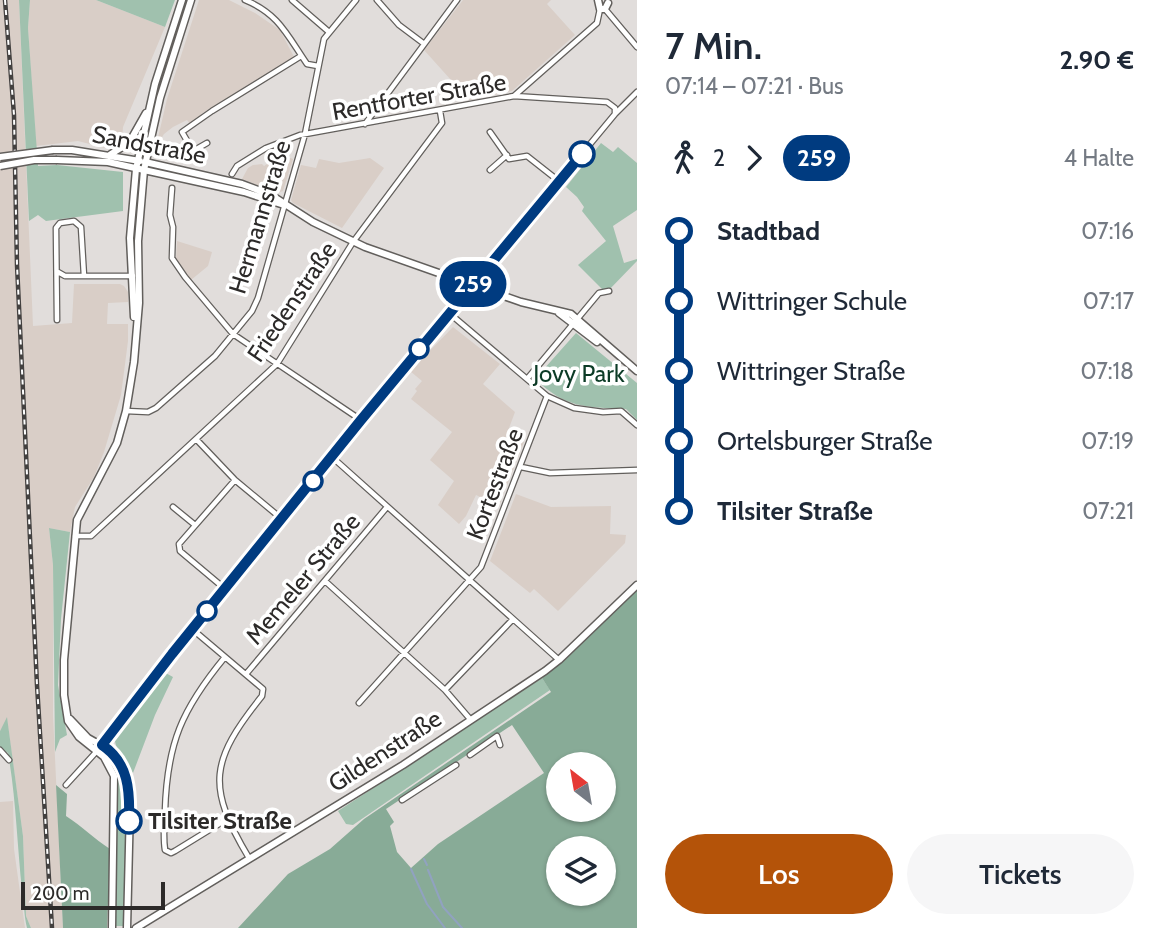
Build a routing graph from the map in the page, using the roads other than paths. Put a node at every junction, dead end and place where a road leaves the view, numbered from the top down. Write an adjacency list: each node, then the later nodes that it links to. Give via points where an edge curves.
1 (182, 0): 18 (main road)
2 (191, 0): 28 (main road)
3 (245, 0): 9 (street)
4 (292, 0): 11 (street)
5 (356, 0): 11 (street, Hermannstraße)
6 (377, 0): 12 (street)
7 (457, 0): 12 (street)
8 (598, 0): 10 (main road, via 597,7)
9 (261, 3): 14 (street, via 284,27)
10 (606, 4): 13 (street); 17 (street, via 597,23)
11 (328, 32): 15 (street, Hermannstraße)
12 (423, 43): 21 (street)
13 (637, 47)
14 (301, 56): 15 (street, via 307,64); 24 (street, via 182,132 193,151)
15 (318, 66): 23 (street, Hermannstraße)
16 (637, 92): 20 (street)
17 (514, 96): 19 (street, Rentforter Straße); 20 (street, Rentforter Straße, via 607,102)
18 (148, 110): 25 (main road, via 129,143); 28 (main road)
19 (440, 111): 21 (street, Rentforter Straße); 36 (street, Friedenstraße, via 442,123)
20 (615, 114): 33 (street)
21 (364, 124): 23 (street, Rentforter Straße)
22 (490, 132): 26 (street)
23 (305, 134): 32 (street, Rentforter Straße, via 265,148); 35 (street, Hermannstraße)
24 (207, 143)
25 (110, 155): 27 (main road, Sandstraße, bridge, via 53,150); 28 (main road, Sandstraße)
26 (507, 155): 31 (street); 33 (street, via 509,159 527,156)
27 (0, 157)
28 (141, 161): 30 (main road); 35 (main road, Sandstraße, via 242,184)
29 (0, 166): 30 (main road, Sandstraße, bridge, via 57,160 108,162)
30 (140, 169): 35 (main road, Sandstraße, via 244,191); 39 (main road)
31 (490, 170)
32 (232, 174)
33 (559, 182): 40 (street)
34 (172, 188): 45 (street, via 172,258)
35 (284, 205): 36 (main road, Sandstraße); 45 (street, Hermannstraße, via 258,298)
36 (353, 242): 40 (main road, Sandstraße); 46 (street, Friedenstraße)
37 (58, 272): 38 (street); 38 (street, via 56,228 74,221 81,227); 43 (street)
38 (84, 276): 39 (street)
39 (136, 276): 50 (main road, via 134,362)
40 (473, 285): 42 (street); 44 (main road, Sandstraße, via 571,314)
41 (609, 291): 44 (street, via 599,293)
42 (449, 313): 48 (street); 51 (street)
43 (57, 320)
44 (576, 321): 47 (main road); 48 (street)
45 (233, 334): 46 (street); 50 (street, Hermannstraße, via 156,408)
46 (277, 364): 51 (street); 53 (street, Friedenstraße)
47 (637, 374)
48 (527, 379): 49 (street)
49 (547, 396): 52 (street, via 573,408 621,411); 55 (street, Kortestraße)
50 (125, 411): 62 (main road, via 110,459 79,514)
51 (361, 420): 54 (street)
52 (637, 425)
53 (196, 439): 57 (street); 62 (street, Friedenstraße, via 91,536)
54 (332, 457): 58 (street); 60 (street)
55 (521, 467): 56 (street, via 550,473); 63 (street, Kortestraße, via 485,559)
56 (637, 470)
57 (235, 480): 60 (street); 61 (street)
58 (387, 507): 63 (street); 64 (street, Memeler Straße)
59 (173, 508): 61 (street)
60 (282, 519): 66 (street)
61 (195, 525): 66 (street, via 179,544 180,551)
62 (75, 537): 77 (main road, via 64,695 67,715)
63 (470, 580): 67 (street); 69 (street, Kortestraße)
64 (325, 581): 69 (street); 72 (street, Memeler Straße)
65 (637, 585): 71 (main road, Gildenstraße)
66 (225, 588): 68 (street)
67 (513, 619): 71 (street); 73 (street)
68 (192, 629): 70 (street); 77 (street)
69 (405, 653): 73 (street); 74 (street, Kortestraße)
70 (225, 657): 72 (street); 84 (street, via 190,703 173,746 166,779 165,850 175,851)
71 (559, 660): 75 (main road, Gildenstraße)
72 (246, 674): 84 (street, via 263,693 234,732 223,759 220,790)
73 (445, 690): 75 (street)
74 (359, 703)
75 (470, 719): 85 (main road, Gildenstraße)
76 (500, 745): 79 (street, Gildenstraße, via 497,736)
77 (99, 748): 82 (street); 86 (main road, via 116,788); 87 (main road, via 111,751 129,785)
78 (0, 750): 80 (street)
79 (470, 755)
80 (9, 760)
81 (456, 765): 83 (street, Gildenstraße)
82 (66, 785)
83 (401, 800)
84 (227, 819): 85 (street)
85 (250, 858): 88 (main road, Gildenstraße)
86 (112, 928)
87 (127, 928)
88 (136, 928)

